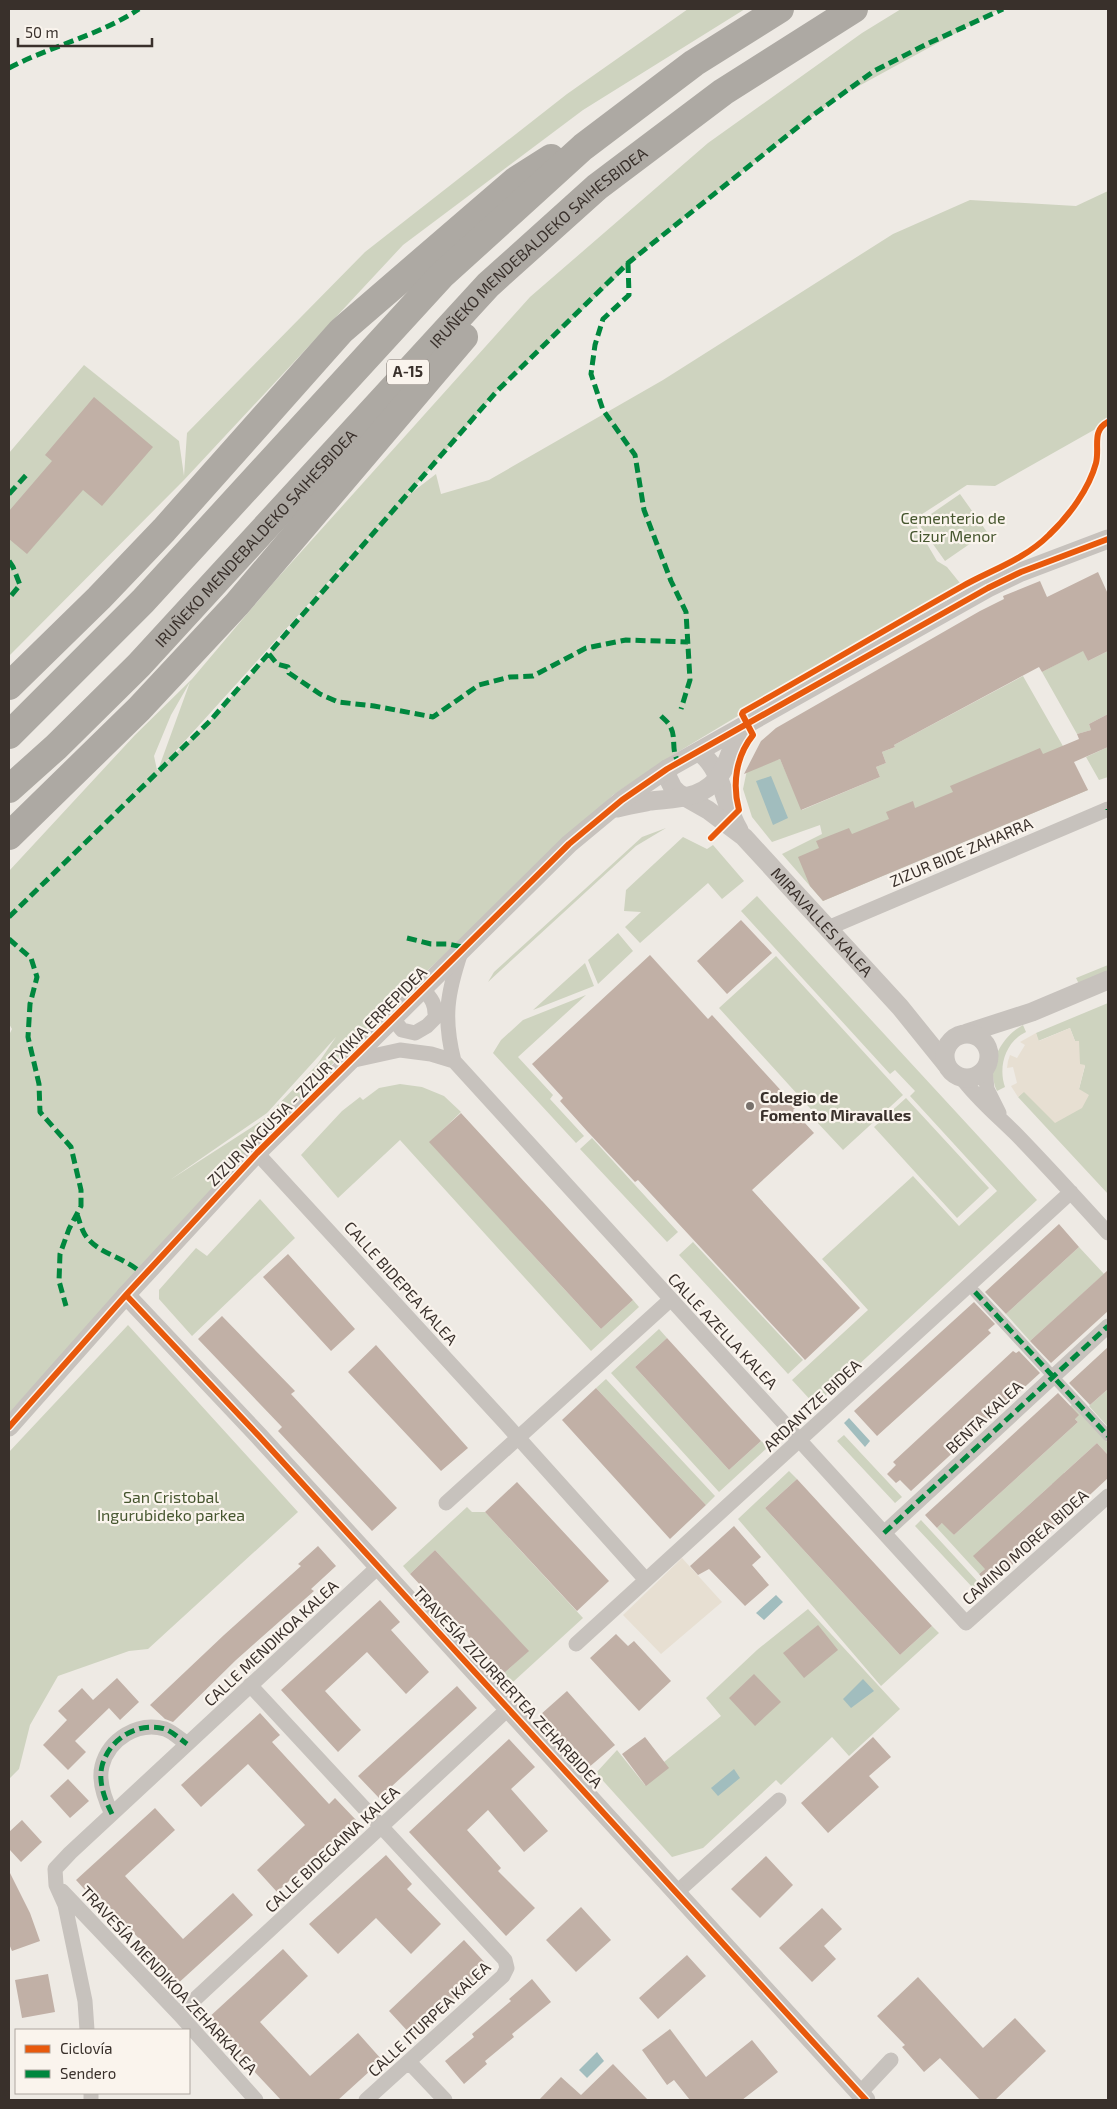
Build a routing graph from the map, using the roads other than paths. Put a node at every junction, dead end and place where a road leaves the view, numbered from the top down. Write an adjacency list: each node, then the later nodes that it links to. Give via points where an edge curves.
1 (780, 9): 3 (highway, A-15)
2 (854, 9): 4 (highway, IRUÑEKO MENDEBALDEKO SAIHESBIDEA / A-15)
3 (694, 63): 6 (highway, via 515,181 341,331 164,530); 8 (highway, A-15, via 583,147 441,276 144,601)
4 (723, 92): 12 (highway, IRUÑEKO MENDEBALDEKO SAIHESBIDEA / A-15, via 597,187 488,285 139,665); 16 (highway, via 486,311 237,604 138,709)
5 (1108, 539): 7 (street, via 988,588)
6 (9, 686)
7 (738, 729): 9 (street); 11 (street)
8 (9, 735)
9 (699, 752): 10 (street); 11 (street, MIRAVALLES KALEA, via 708,759)
10 (668, 769): 13 (street, MIRAVALLES KALEA, via 673,788); 14 (street, ZIZUR NAGUSIA - ZIZUR TXIKIA ERREPIDEA)
11 (719, 777): 13 (street, via 701,793); 17 (street, MIRAVALLES KALEA, via 729,809)
12 (9, 789)
13 (688, 798): 14 (street); 17 (street, MIRAVALLES KALEA)
14 (611, 809): 19 (street, ZIZUR NAGUSIA - ZIZUR TXIKIA ERREPIDEA, via 569,844)
15 (1108, 809): 18 (street, ZIZUR BIDE ZAHARRA)
16 (9, 836)
17 (744, 837): 18 (street, MIRAVALLES KALEA)
18 (828, 928): 23 (street, MIRAVALLES KALEA)
19 (463, 947): 21 (street, ZIZUR NAGUSIA - ZIZUR TXIKIA ERREPIDEA); 26 (street, CALLE AZELLA KALEA, via 451,989)
20 (1108, 980): 24 (street)
21 (422, 989): 22 (street, CALLE AZELLA KALEA); 25 (street, ZIZUR NAGUSIA - ZIZUR TXIKIA ERREPIDEA)
22 (435, 1006): 25 (street, via 435,1018 415,1033); 26 (street, CALLE AZELLA KALEA)
23 (900, 1007): 27 (street, MIRAVALLES KALEA, via 938,1032); 32 (street, MIRAVALLES KALEA)
24 (1032, 1012): 27 (street); 31 (street, via 1003,1033)
25 (398, 1024): 28 (street); 29 (street, ZIZUR NAGUSIA - ZIZUR TXIKIA ERREPIDEA)
26 (446, 1024): 30 (street, CALLE AZELLA KALEA)
27 (962, 1034): 31 (street, via 981,1038 986,1043); 32 (street, via 948,1044)
28 (431, 1054): 29 (street, via 400,1050); 30 (street)
29 (350, 1061): 35 (street, ZIZUR NAGUSIA - ZIZUR TXIKIA ERREPIDEA)
30 (454, 1061): 40 (street, CALLE AZELLA KALEA)
31 (988, 1062): 33 (street, via 974,1077); 34 (street, via 986,1089)
32 (946, 1064): 33 (street)
33 (961, 1077): 34 (street, via 981,1102)
34 (1005, 1123): 36 (street)
35 (257, 1153): 39 (street, ZIZUR NAGUSIA - ZIZUR TXIKIA ERREPIDEA); 45 (street, CALLE BIDEPEA KALEA)
36 (1070, 1192): 37 (street); 46 (street, ARDANTZE BIDEA)
37 (1108, 1233)
38 (975, 1292): 42 (street)
39 (126, 1295): 43 (street, ZIZUR NAGUSIA - ZIZUR TXIKIA ERREPIDEA); 50 (street, TRAVESÍA ZIZURRERTEA ZEHARBIDEA)
40 (670, 1300): 45 (street); 46 (street, CALLE AZELLA KALEA)
41 (1108, 1326): 42 (street, BENTA KALEA)
42 (1054, 1377): 44 (street); 49 (street, BENTA KALEA)
43 (9, 1427)
44 (1108, 1436)
45 (519, 1438): 48 (street); 51 (street, CALLE BIDEPEA KALEA)
46 (800, 1440): 49 (street, CALLE AZELLA KALEA); 51 (street, ARDANTZE BIDEA)
47 (1108, 1496): 52 (street, CAMINO MOREA BIDEA)
48 (446, 1503)
49 (884, 1534): 52 (street, CALLE AZELLA KALEA)
50 (378, 1567): 54 (street, CALLE MENDIKOA KALEA); 55 (street, TRAVESÍA ZIZURRERTEA ZEHARBIDEA)
51 (646, 1580): 53 (street, ARDANTZE BIDEA)
52 (966, 1624)
53 (576, 1644)
54 (250, 1686): 56 (street, CALLE MENDIKOA KALEA); 59 (street)
55 (509, 1708): 59 (street, CALLE BIDEGAINA KALEA); 61 (street, TRAVESÍA ZIZURRERTEA ZEHARBIDEA)
56 (187, 1744): 58 (street, CALLE MENDIKOA KALEA); 58 (street, via 165,1729 149,1727 131,1731 117,1740 101,1767 101,1783)
57 (779, 1800): 61 (street)
58 (112, 1814): 60 (street, CALLE MENDIKOA KALEA, via 55,1870)
59 (381, 1827): 62 (street, CALLE BIDEGAINA KALEA); 65 (street, CALLE ITURPEA KALEA, via 506,1960 507,1968 504,1976)
60 (56, 1885): 62 (street, TRAVESÍA MENDIKOA ZEHARKALEA); 63 (street, via 65,1905 85,2001)
61 (677, 1892): 66 (street, TRAVESÍA ZIZURRERTEA ZEHARBIDEA)
62 (179, 2014): 67 (street, TRAVESÍA MENDIKOA ZEHARKALEA)
63 (87, 2029)
64 (891, 2060): 66 (street, TRAVESÍA ZIZURRERTEA ZEHARBIDEA)
65 (409, 2062): 68 (street, CALLE ITURPEA KALEA); 69 (street)
66 (863, 2097)
67 (256, 2100)
68 (366, 2100)
69 (445, 2100)

